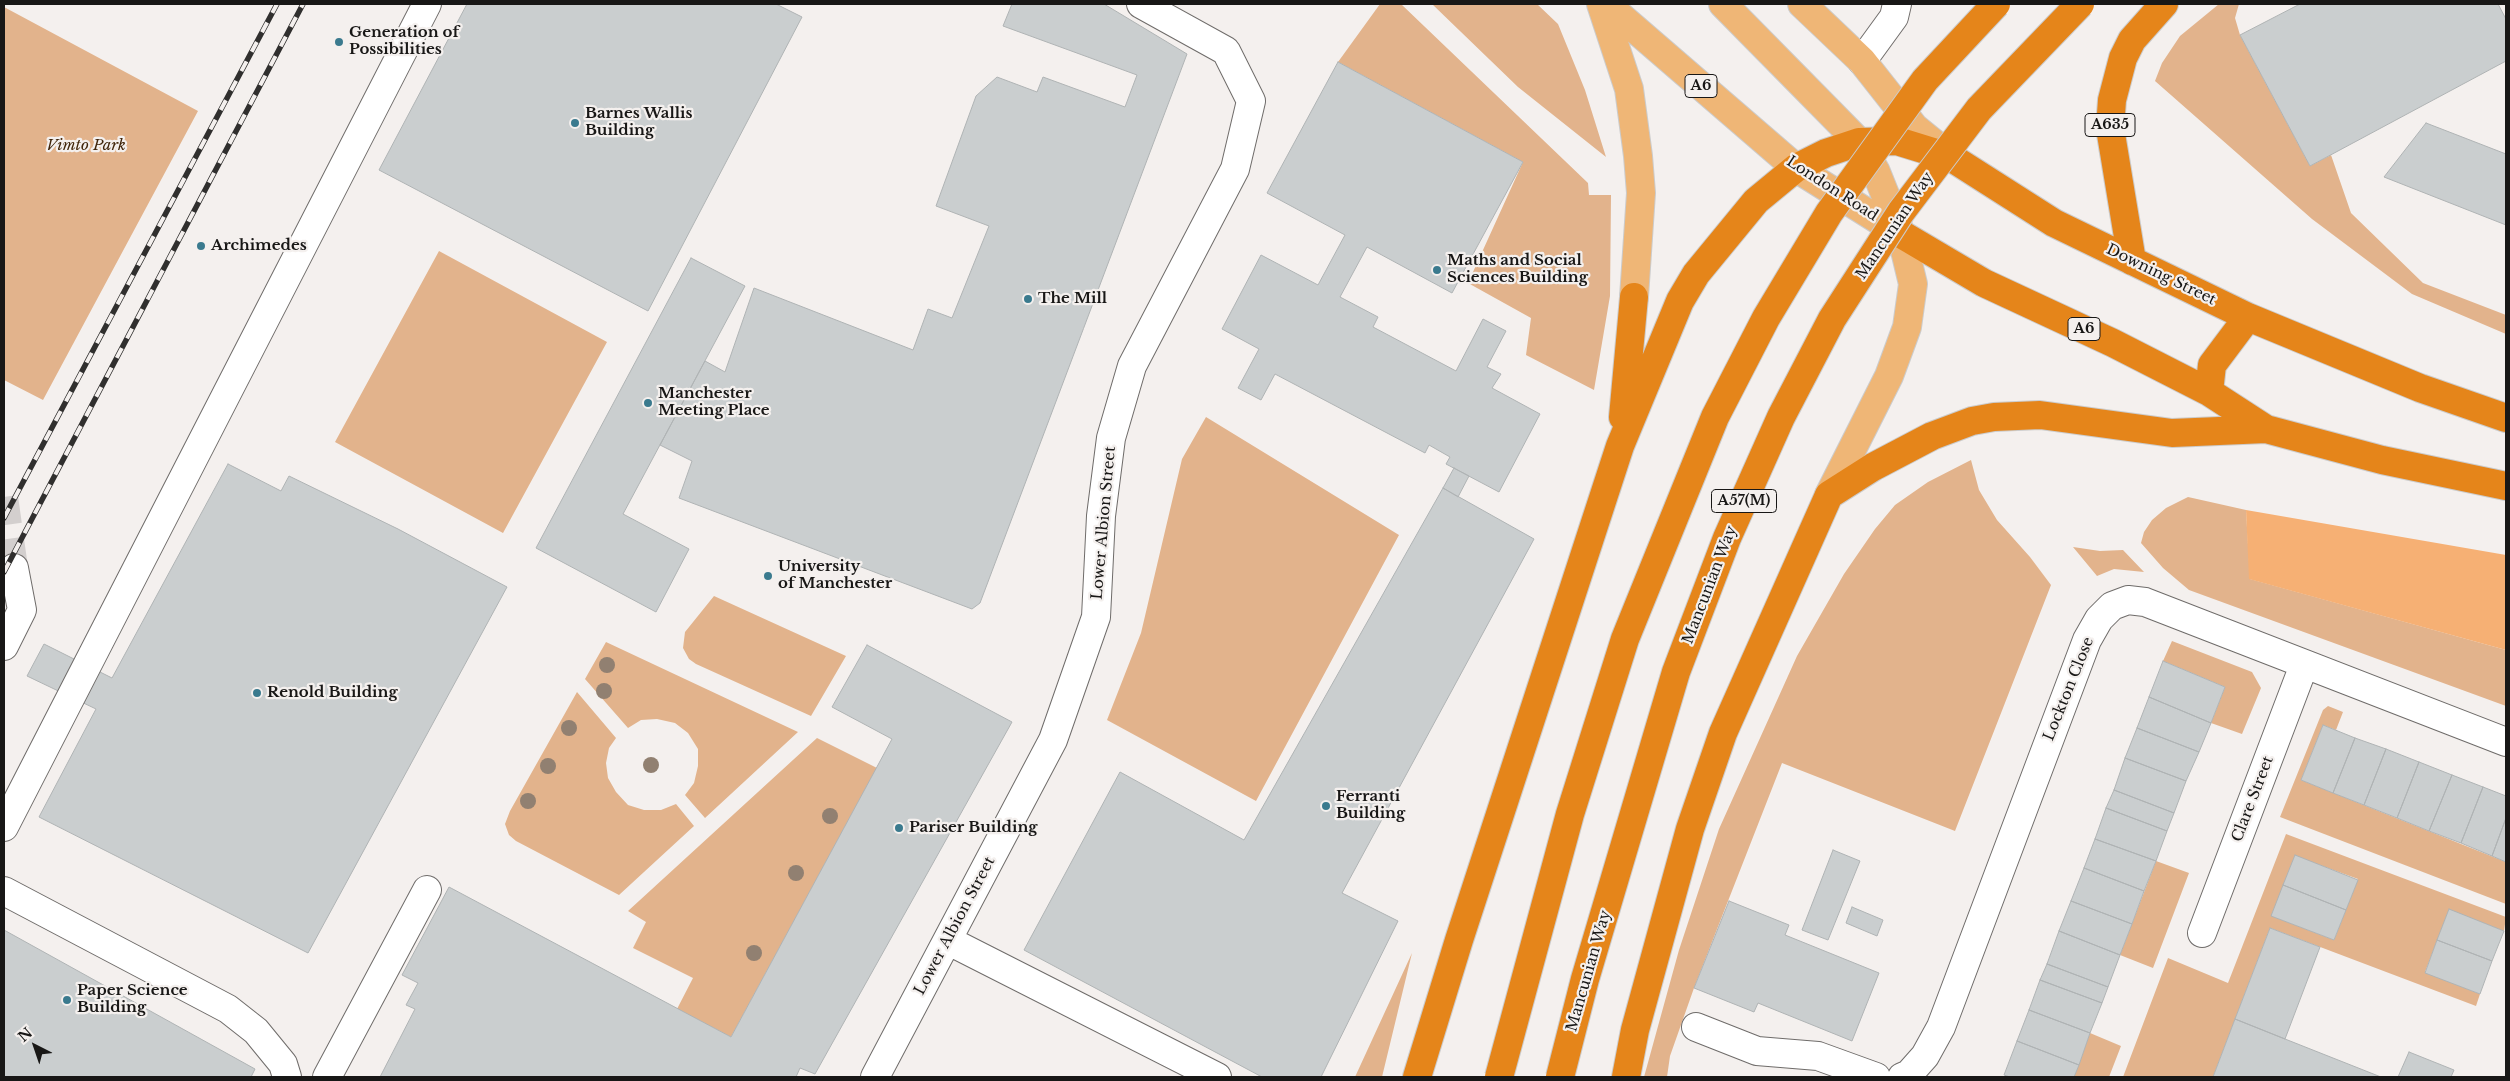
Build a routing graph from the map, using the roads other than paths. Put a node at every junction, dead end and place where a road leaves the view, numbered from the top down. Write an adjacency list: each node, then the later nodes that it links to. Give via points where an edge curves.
1 (427, 4): 29 (street)
2 (1141, 4): 33 (street, Lower Albion Street, via 1226,51 1251,100 1235,169 1132,366 1111,438 1101,516 1096,617 1053,740)
3 (1601, 4): 17 (main road, via 1629,89 1638,156 1641,193)
4 (1606, 4): 14 (main road, London Road / A6)
5 (1723, 4): 12 (main road)
6 (1802, 4): 11 (main road)
7 (1996, 4): 40 (highway, bridge, via 1925,80 1829,213 1766,318 1715,417 1625,640 1570,814)
8 (2080, 4): 41 (highway, Mancunian Way / A57(M), bridge, via 1979,109 1901,212 1832,319 1782,417 1727,538 1676,672 1585,979)
9 (2164, 4): 16 (highway, A635, via 2132,40 2123,58 2112,100 2110,128)
10 (1896, 10): 11 (street)
11 (1862, 61): 13 (main road, Downing Street, via 1914,127)
12 (1859, 142): 13 (highway, via 1897,141); 14 (highway); 15 (main road, via 1876,172)
13 (1952, 158): 16 (highway, Downing Street, via 2054,223)
14 (1796, 168): 15 (main road, London Road / A6); 22 (highway, via 1756,201 1696,274 1680,301)
15 (1901, 234): 19 (highway, A6, via 1984,282); 24 (main road, via 1913,284 1907,327 1889,376)
16 (2132, 261): 18 (highway, Downing Street)
17 (1634, 296): 22 (highway)
18 (2248, 317): 19 (highway, via 2212,365); 20 (highway, Downing Street, via 2412,385)
19 (2209, 392): 21 (highway, A6)
20 (2506, 418)
21 (2266, 429): 23 (highway, A6, via 2382,460); 24 (highway, via 2172,433 2021,414 1994,417 1972,421 1932,436)
22 (1620, 446): 39 (highway)
23 (2506, 486)
24 (1829, 495): 42 (highway, via 1723,733 1690,830 1635,1030)
25 (14, 568): 26 (street, via 22,610)
26 (4, 646)
27 (2304, 665): 28 (street, Lockton Close); 32 (street, Clare Street); 44 (street, Lockton Close, via 2145,602 2128,600 2112,606 2087,640 1940,1027 1925,1056 1909,1074)
28 (2506, 742)
29 (4, 827)
30 (427, 890): 36 (street)
31 (4, 891): 35 (street, via 228,1009 256,1031 283,1064)
32 (2202, 933)
33 (949, 940): 37 (street, Lower Albion Street); 38 (street)
34 (1696, 1027): 43 (street, via 1758,1051 1818,1056)
35 (287, 1077)
36 (327, 1077)
37 (875, 1077)
38 (1217, 1077)
39 (1417, 1077)
40 (1499, 1077)
41 (1560, 1077)
42 (1626, 1077)
43 (1876, 1077)
44 (1902, 1077)

